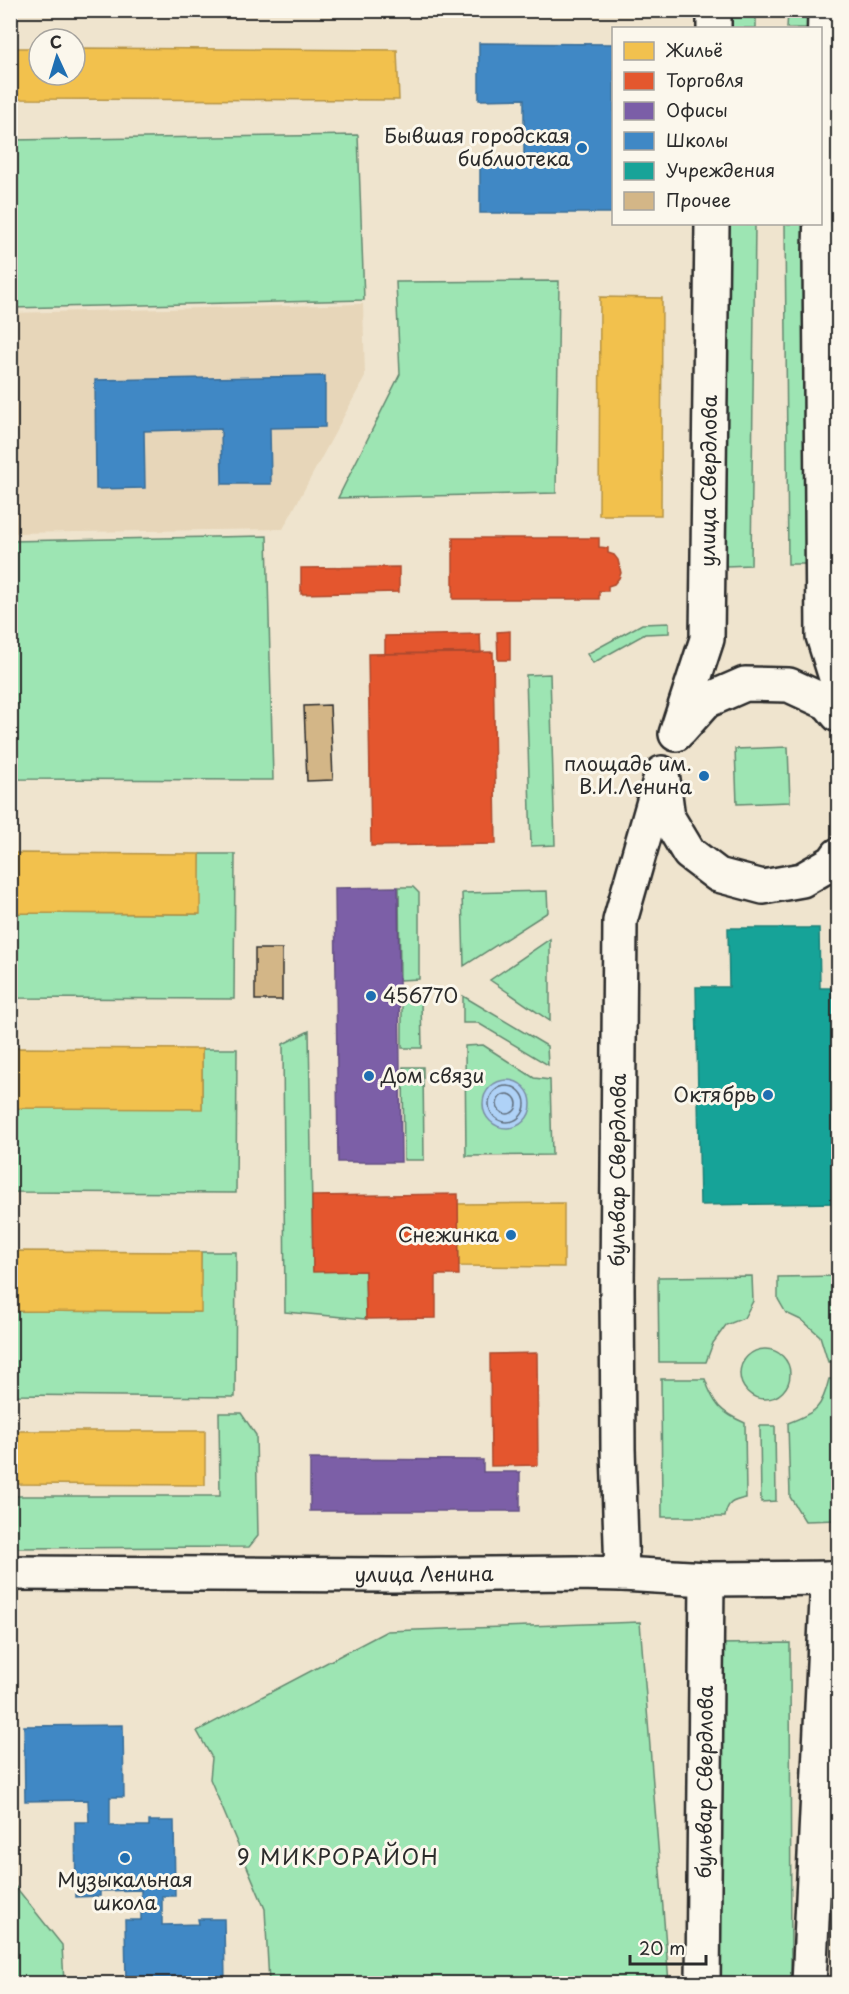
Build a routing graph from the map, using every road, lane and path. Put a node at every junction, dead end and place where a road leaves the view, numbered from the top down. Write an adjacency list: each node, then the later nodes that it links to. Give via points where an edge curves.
1 (714, 10): 3 (street)
2 (825, 10): 4 (street)
3 (714, 27)
4 (822, 156)
5 (712, 225): 9 (street, улица Свердлова, via 707,639)
6 (821, 225): 7 (street, via 823,636)
7 (838, 684)
8 (838, 716): 9 (street, via 828,703 789,685 745,684 706,701)
9 (676, 734): 10 (street, улица Свердлова)
10 (662, 773): 11 (street, via 668,818 689,853 718,875 763,887 802,880); 13 (street, бульвар Свердлова, via 620,921 617,1289)
11 (838, 855)
12 (10, 1573): 13 (street, улица Ленина)
13 (622, 1574): 15 (street, улица Ленина)
14 (833, 1578): 15 (street, улица Ленина); 17 (street)
15 (707, 1579): 16 (street, бульвар Свердлова)
16 (703, 1983)
17 (809, 1983)

